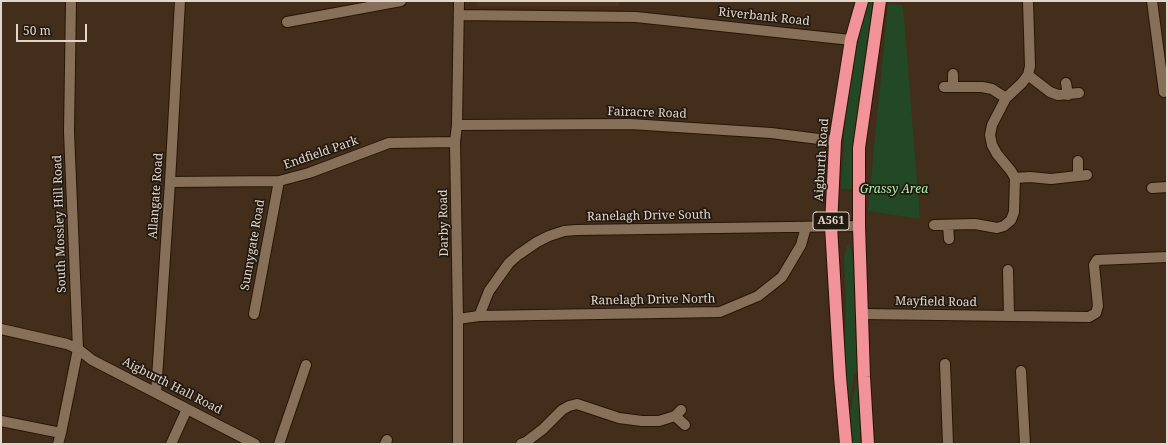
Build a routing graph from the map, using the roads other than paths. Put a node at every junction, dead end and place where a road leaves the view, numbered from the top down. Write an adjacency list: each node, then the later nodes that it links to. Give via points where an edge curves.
1 (71, 1): 42 (street, South Mossley Hill Road, via 69,132)
2 (180, 1): 25 (street, Allangate Road)
3 (401, 1): 10 (street)
4 (459, 1): 9 (street, Darby Road)
5 (862, 1): 11 (highway, Aigburth Road / A561)
6 (880, 1): 30 (highway, A561, via 859,148)
7 (1028, 1): 13 (street, via 1031,57)
8 (1152, 1): 15 (street)
9 (459, 16): 11 (street, Riverbank Road, via 636,17); 19 (street, Darby Road)
10 (287, 22)
11 (851, 40): 20 (highway, Aigburth Road / A561)
12 (953, 74): 18 (street, via 949,87 982,87 992,89)
13 (1028, 75): 17 (street, via 1050,92); 18 (street)
14 (1066, 83): 17 (street)
15 (1164, 92)
16 (1079, 93): 17 (street)
17 (1068, 95)
18 (1006, 98): 23 (street, via 992,125 990,135 992,145)
19 (457, 124): 20 (street, Fairacre Road, via 630,124 771,133); 21 (street, Darby Road)
20 (835, 141): 29 (highway, Aigburth Road / A561)
21 (455, 142): 24 (street, Endfield Park, via 388,143 308,173); 40 (street, Darby Road)
22 (1078, 161): 23 (street, via 1082,176)
23 (1015, 178): 28 (street, via 1014,212 1011,220 1004,226 997,228 975,224)
24 (278, 181): 25 (street, Endfield Park); 36 (street, Sunnygate Road)
25 (170, 182): 46 (street, Allangate Road)
26 (1167, 187): 27 (street)
27 (1152, 188)
28 (948, 225): 31 (street); 33 (street)
29 (831, 226): 30 (street, Ranelagh Drive South); 32 (street, Ranelagh Drive South); 57 (highway, Aigburth Road / A561)
30 (859, 226): 37 (highway, A561)
31 (934, 226)
32 (806, 227): 38 (street, Ranelagh Drive South, via 564,231 538,242 510,263 489,291); 38 (street, Ranelagh Drive North, via 801,245 782,277 758,296 720,312)
33 (949, 239)
34 (1167, 257): 39 (street, Mayfield Road, via 1097,260 1094,265 1098,306 1096,313 1089,317)
35 (1008, 270): 39 (street)
36 (254, 314)
37 (863, 314): 39 (street, Mayfield Road); 58 (highway, A561)
38 (479, 316): 40 (street, Ranelagh Drive North)
39 (1009, 316)
40 (458, 319): 55 (street, Darby Road)
41 (1, 329): 42 (street, Aigburth Hall Road, via 67,344)
42 (78, 349): 46 (street, Aigburth Hall Road, via 92,360); 50 (street, South Mossley Hill Road)
43 (945, 364): 59 (street)
44 (306, 365): 54 (street)
45 (1021, 371): 60 (street)
46 (156, 393): 47 (street, Aigburth Hall Road)
47 (187, 409): 52 (street); 53 (street, Aigburth Hall Road)
48 (1, 421): 50 (street)
49 (685, 426): 56 (street, via 678,413 660,421 642,421 618,418 577,404 562,410)
50 (61, 433): 51 (street, South Mossley Hill Road)
51 (58, 444)
52 (171, 444)
53 (255, 444)
54 (279, 444)
55 (458, 444)
56 (521, 444)
57 (846, 444)
58 (868, 444)
59 (948, 444)
60 (1025, 444)

